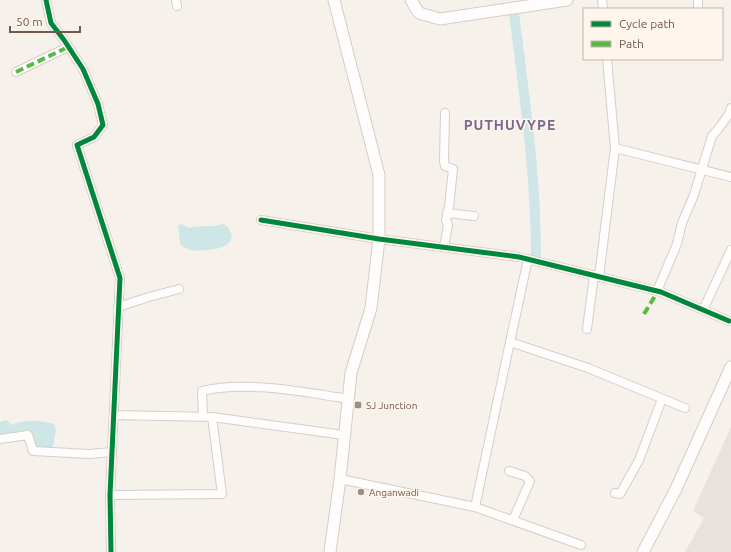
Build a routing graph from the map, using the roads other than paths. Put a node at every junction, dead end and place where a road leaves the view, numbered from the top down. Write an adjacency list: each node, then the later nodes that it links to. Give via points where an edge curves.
1 (46, 0): 5 (street, via 51,23)
2 (334, 0): 16 (main road, via 379,175)
3 (411, 0): 4 (main road, via 419,13 440,19)
4 (567, 0)
5 (68, 47): 7 (street); 23 (street, via 83,69 98,104 103,125 94,137 76,145 120,278)
6 (607, 60): 10 (street)
7 (16, 72)
8 (731, 108): 11 (street, via 720,128 712,136)
9 (445, 113): 13 (street, via 444,161 445,166 453,169)
10 (615, 148): 11 (street); 20 (street)
11 (702, 170): 12 (street); 22 (street, via 677,244)
12 (731, 177)
13 (448, 213): 14 (street); 17 (street)
14 (474, 216)
15 (261, 220): 16 (street)
16 (379, 239): 17 (street); 29 (main road, via 371,308 351,373)
17 (444, 247): 19 (street)
18 (731, 250): 24 (street)
19 (528, 259): 20 (street); 27 (street)
20 (596, 276): 22 (street); 26 (street)
21 (179, 289): 23 (street)
22 (657, 291): 24 (street)
23 (118, 307): 32 (street)
24 (703, 310): 25 (street)
25 (729, 321)
26 (587, 329)
27 (510, 342): 30 (street, via 588,368); 42 (street)
28 (731, 367): 47 (main road, via 675,491)
29 (348, 399): 33 (street, via 268,388 217,388 202,391); 35 (main road)
30 (662, 399): 31 (street); 40 (street, via 639,460 620,494)
31 (685, 408)
32 (114, 415): 33 (street); 37 (street)
33 (203, 417): 34 (street)
34 (212, 417): 35 (street); 41 (street, via 222,494)
35 (344, 435): 39 (main road)
36 (0, 439): 37 (street, via 28,435 33,451 90,454)
37 (112, 452): 41 (street)
38 (509, 471): 43 (street, via 525,476 530,481)
39 (340, 479): 42 (street); 46 (main road)
40 (615, 493)
41 (110, 495): 45 (street)
42 (475, 507): 43 (street)
43 (513, 520): 44 (street)
44 (581, 545)
45 (111, 552)
46 (330, 552)
47 (643, 552)

